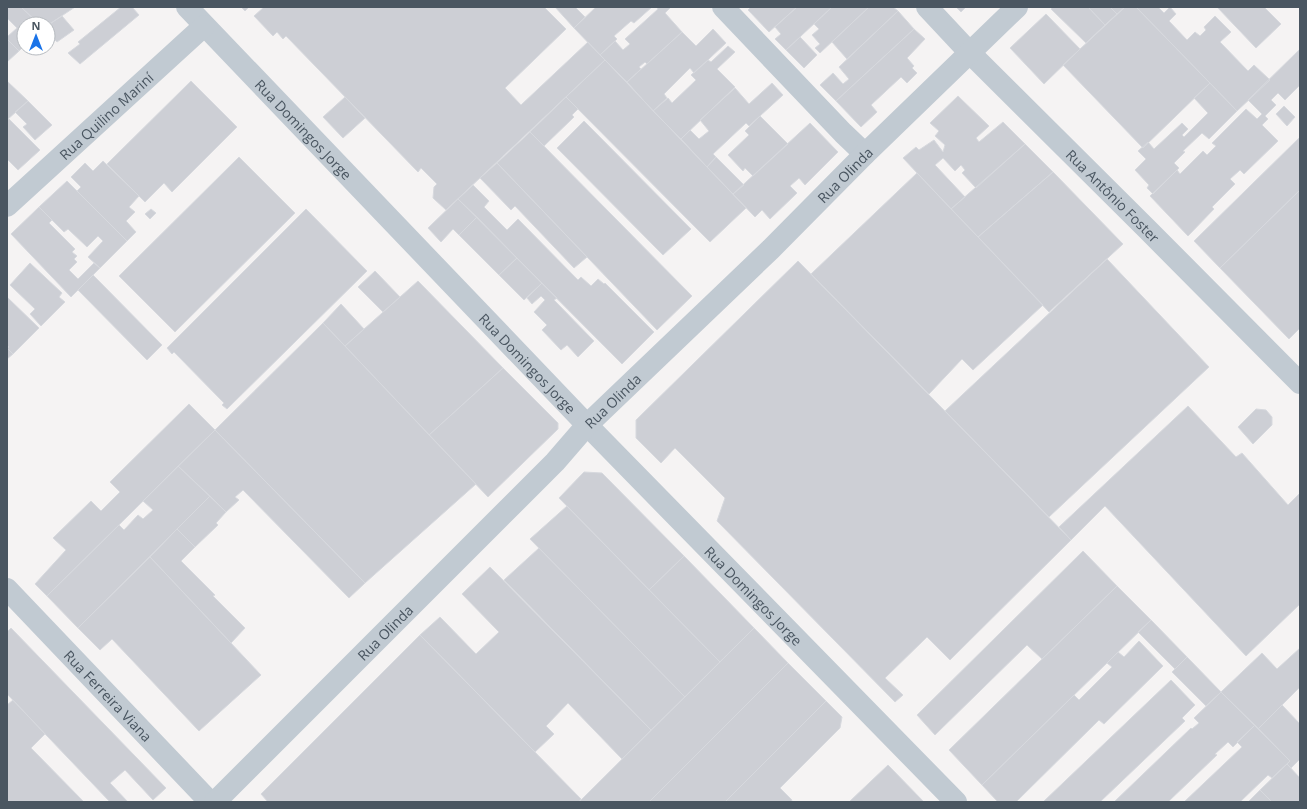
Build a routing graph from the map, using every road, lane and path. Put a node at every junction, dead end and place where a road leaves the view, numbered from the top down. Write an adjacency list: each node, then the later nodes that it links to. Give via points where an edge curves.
1 (187, 7): 5 (street, Rua Domingos Jorge)
2 (723, 7): 7 (street)
3 (927, 7): 6 (street, Rua Antônio Foster)
4 (1017, 7): 6 (street, Rua Olinda)
5 (204, 26): 8 (street, Rua Quilino Mariní); 10 (street, Rua Domingos Jorge)
6 (970, 53): 7 (street, Rua Olinda); 9 (street, Rua Antônio Foster)
7 (865, 154): 10 (street, Rua Olinda, via 771,249)
8 (10, 196)
9 (1300, 383)
10 (588, 425): 13 (street, Rua Olinda); 14 (street, Rua Domingos Jorge)
11 (7, 589): 12 (street, Rua Ferreira Viana)
12 (210, 802)
13 (215, 802)
14 (956, 802)

